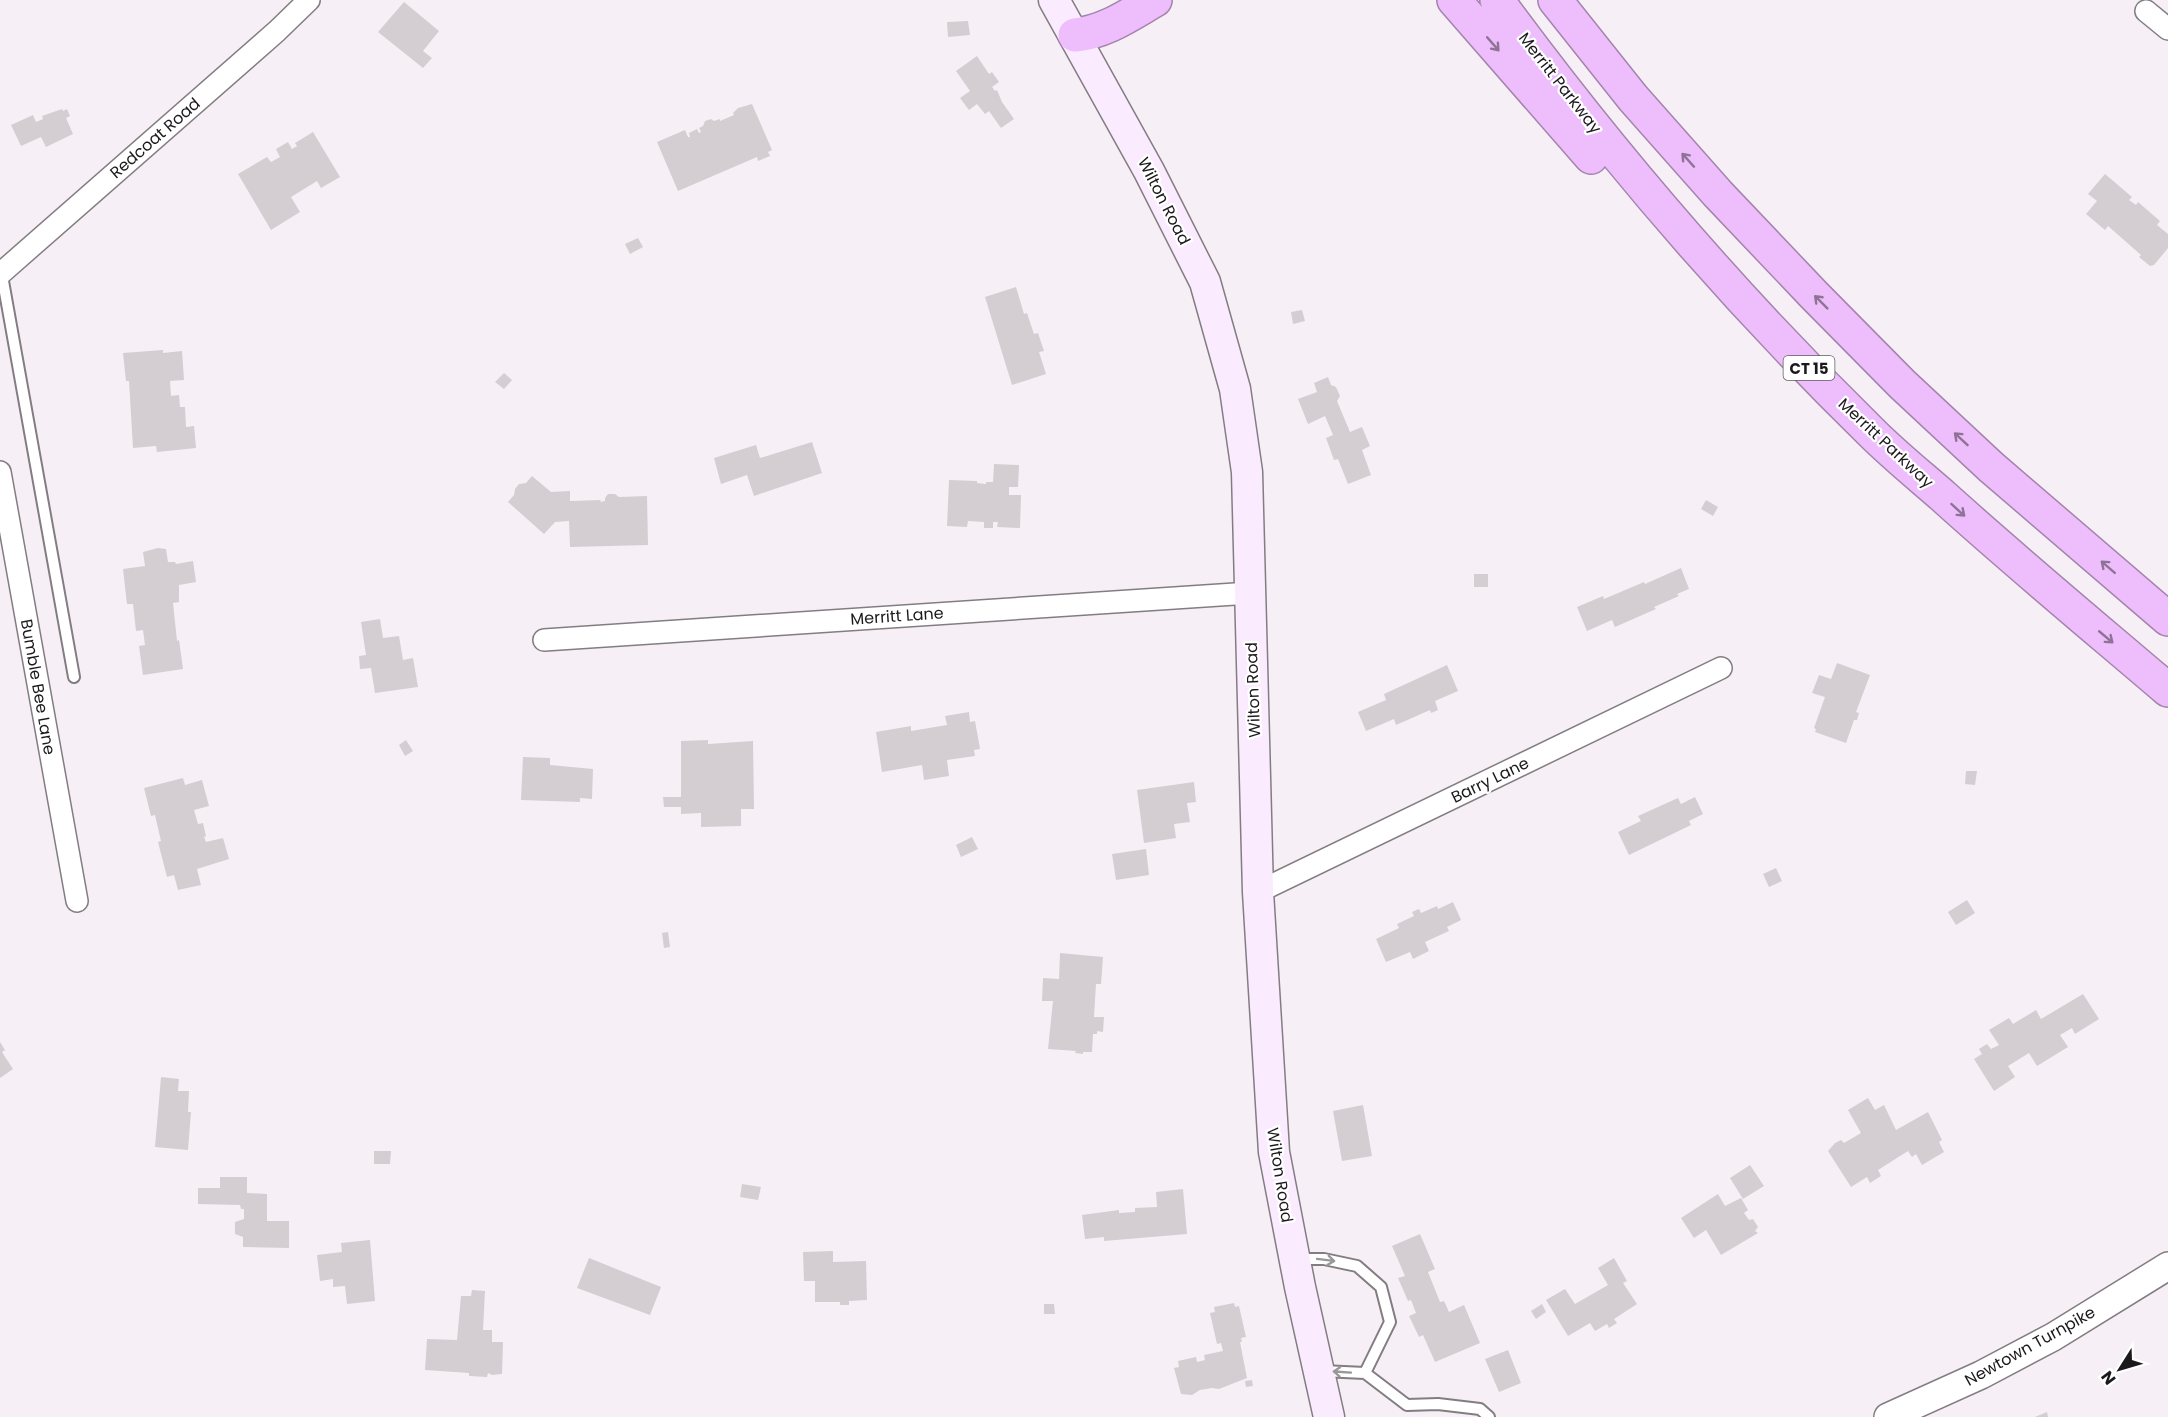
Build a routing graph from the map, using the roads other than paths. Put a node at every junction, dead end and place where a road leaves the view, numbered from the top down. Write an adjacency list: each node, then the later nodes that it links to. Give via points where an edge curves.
1 (309, 0): 11 (street, Redcoat Road)
2 (1054, 0): 10 (main road, Wilton Road)
3 (1111, 0): 10 (highway, via 1083,22)
4 (1155, 0): 10 (highway, via 1115,24)
5 (1454, 0): 12 (highway, one-way to 12, via 1617,187 1713,288)
6 (1497, 0): 12 (highway, Merritt Parkway / CT 15, via 1610,147 1687,238)
7 (1556, 0): 15 (highway, one-way to 7, via 1991,467 1814,295 1633,98)
8 (2146, 11): 9 (street)
9 (2168, 29)
10 (1075, 35): 14 (main road, Wilton Road, via 1205,282 1234,389 1247,472)
11 (1, 271): 18 (lane)
12 (1872, 433): 19 (highway, Merritt Parkway / CT 15, one-way to 19)
13 (0, 472): 21 (street, Bumble Bee Lane)
14 (1250, 593): 16 (street, Merritt Lane); 20 (main road, Wilton Road)
15 (2168, 619)
16 (544, 640)
17 (1721, 668): 20 (street, Barry Lane)
18 (74, 677)
19 (2168, 690)
20 (1258, 892): 22 (main road, Wilton Road, via 1274,1152)
21 (78, 901)
22 (1295, 1259): 24 (main road, Wilton Road); 25 (lane, one-way to 25, via 1324,1259 1357,1266 1381,1287 1390,1322)
23 (2168, 1266): 28 (street, Newtown Turnpike, via 2053,1337)
24 (1319, 1371): 25 (lane, one-way to 24); 26 (main road, Wilton Road)
25 (1365, 1373): 27 (lane, via 1407,1405 1480,1409)
26 (1329, 1417)
27 (1489, 1417)
28 (1888, 1417)

